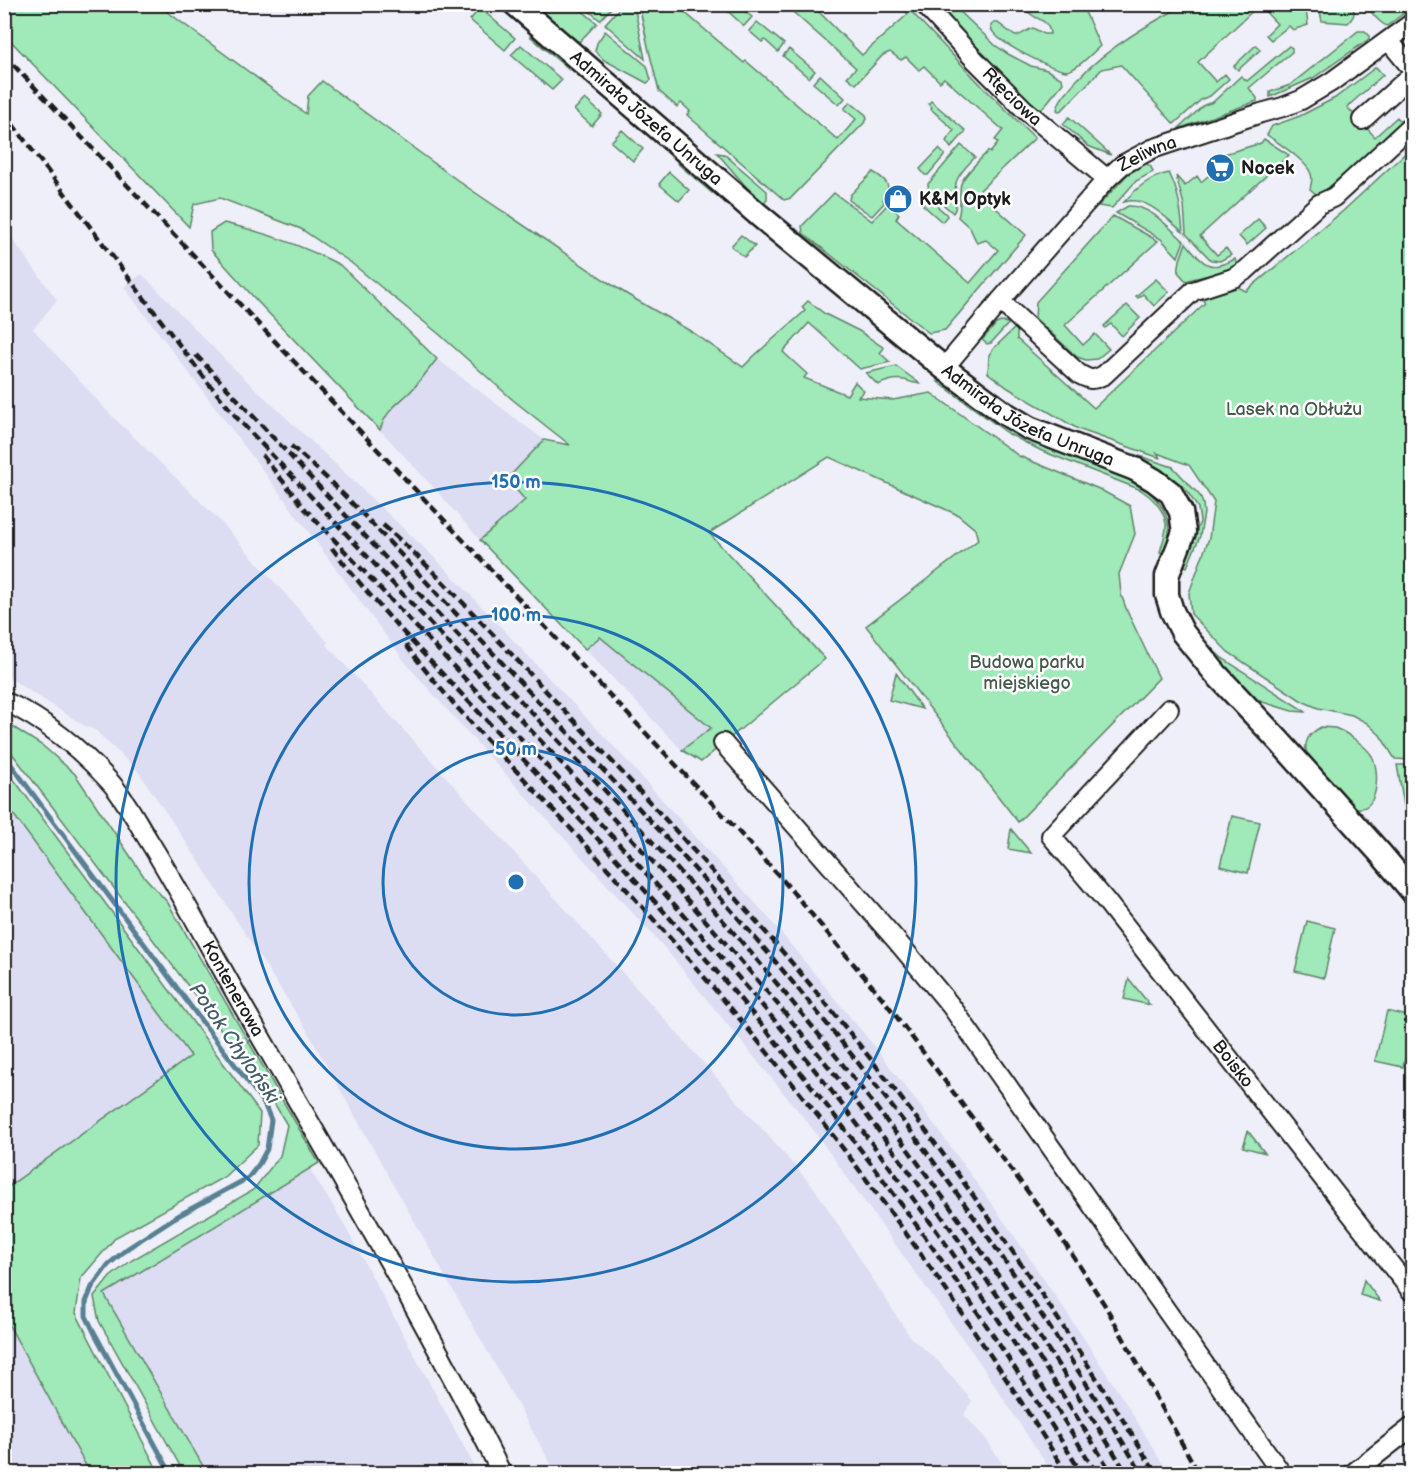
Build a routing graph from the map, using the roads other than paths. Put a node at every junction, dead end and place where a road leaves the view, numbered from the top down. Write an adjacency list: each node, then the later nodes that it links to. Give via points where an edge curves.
1 (515, 4): 11 (street, Admirała Józefa Unruga, via 760,216)
2 (924, 4): 9 (street, Rtęciowa, via 1025,110)
3 (1413, 23): 4 (street, Żeliwna)
4 (1389, 41): 5 (street); 9 (street, Żeliwna, via 1302,99 1152,149 1122,165)
5 (1413, 69)
6 (1413, 75): 7 (street)
7 (1362, 120)
8 (1413, 125): 10 (street, via 1246,270 1193,291 1097,378 1089,380 1079,374)
9 (1107, 179): 10 (street, Żeliwna)
10 (1000, 301): 11 (street, Żeliwna)
11 (944, 368): 15 (street, Admirała Józefa Unruga, via 1029,428 1135,469 1171,493 1181,512 1184,532 1167,576 1167,596 1183,633)
12 (4, 701): 18 (street, Kontenerowa, via 19,707 70,744 96,766 127,805 375,1236)
13 (1170, 709): 16 (street, Boisko, via 1052,836)
14 (723, 744): 19 (street, via 951,1006)
15 (1413, 891)
16 (1413, 1292)
17 (1413, 1427): 20 (street)
18 (502, 1473)
19 (1282, 1473)
20 (1352, 1473)

